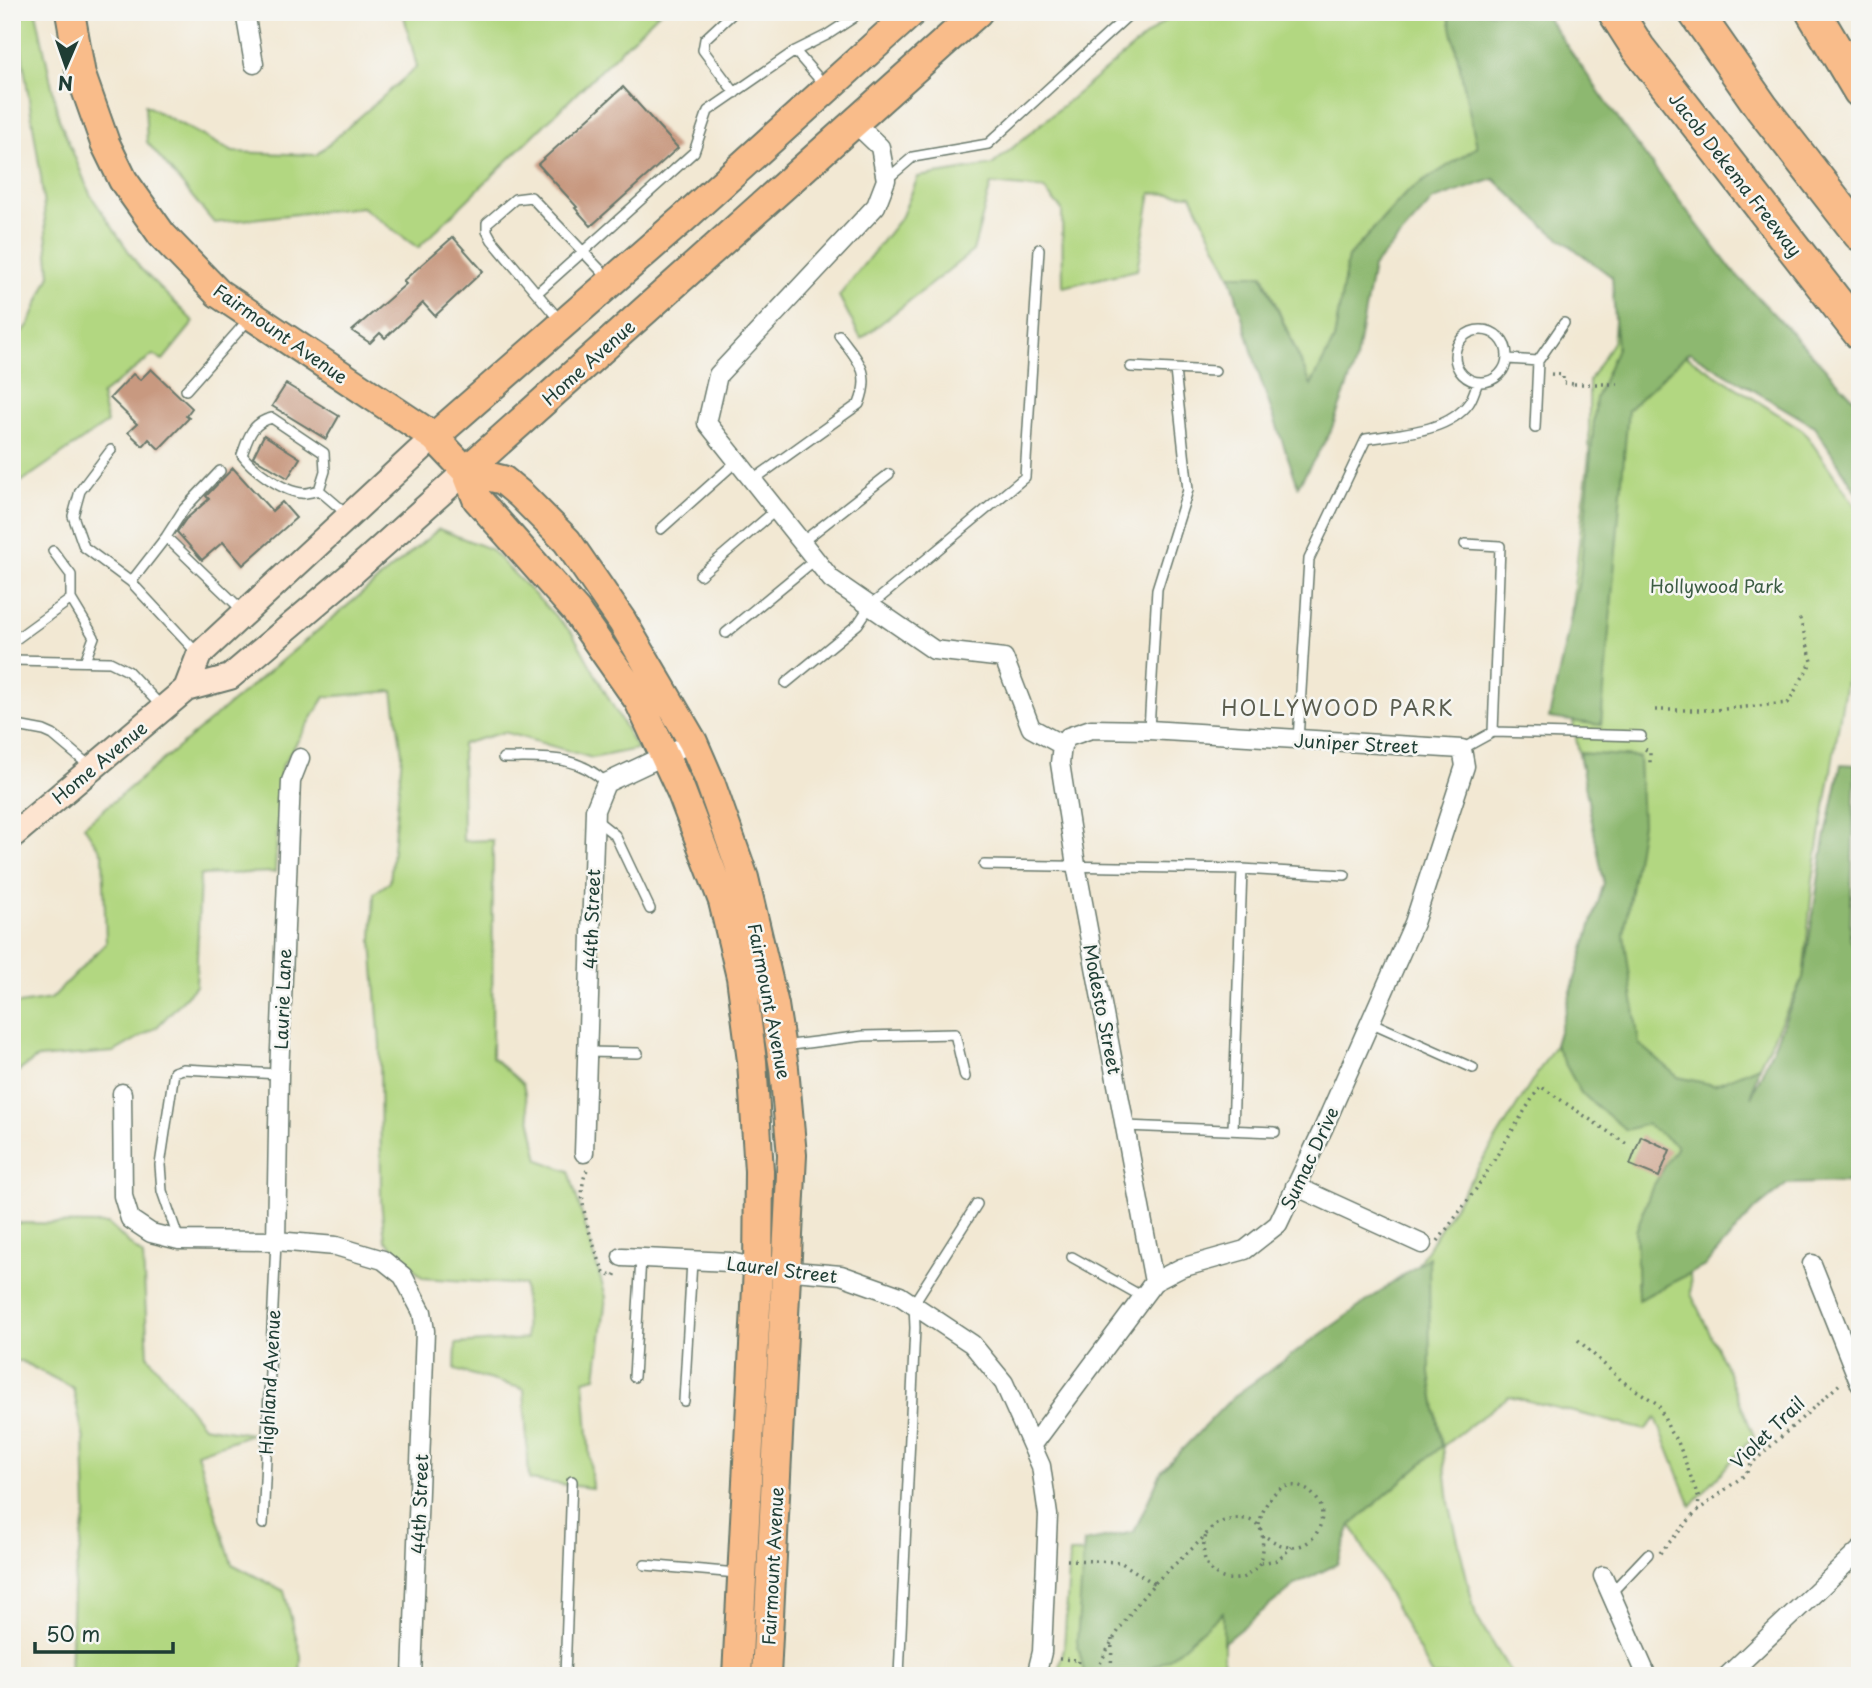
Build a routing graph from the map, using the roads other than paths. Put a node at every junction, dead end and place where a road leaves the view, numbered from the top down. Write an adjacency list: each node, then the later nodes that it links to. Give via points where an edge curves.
1 (70, 12): 25 (main road, Fairmount Avenue, via 91,107 123,180 180,254 218,293)
2 (245, 12): 14 (street)
3 (734, 12): 17 (lane, via 705,39 703,50)
4 (858, 12): 13 (lane)
5 (912, 12): 15 (main road, Home Avenue)
6 (978, 12): 18 (main road, Home Avenue)
7 (1132, 12): 19 (lane, via 988,144 913,157)
8 (1594, 12): 12 (highway)
9 (1615, 12): 12 (highway, Jacob Dekema Freeway)
10 (1813, 12): 16 (highway)
11 (1703, 21): 20 (highway, via 1762,108)
12 (1638, 48): 28 (highway, Jacob Dekema Freeway)
13 (796, 51): 15 (lane); 17 (lane)
14 (254, 64)
15 (827, 89): 23 (main road, Home Avenue)
16 (1860, 91)
17 (735, 93): 22 (lane, via 708,111 694,152)
18 (855, 123): 19 (street, via 880,147); 42 (main road, Home Avenue)
19 (886, 180): 40 (street, via 876,206 718,375 707,423)
20 (1860, 234)
21 (1039, 249): 57 (lane, via 1025,477)
22 (583, 252): 23 (lane); 24 (lane); 24 (lane, via 531,197 515,199 487,223 492,240)
23 (612, 282): 27 (main road, Home Avenue)
24 (537, 293): 27 (lane)
25 (253, 316): 36 (lane); 38 (main road, Fairmount Avenue)
26 (1564, 323): 31 (lane)
27 (563, 325): 38 (main road, Home Avenue)
28 (1860, 333)
29 (839, 335): 44 (lane, via 863,369 865,388 859,404)
30 (1508, 359): 31 (lane); 35 (lane, via 1501,374); 35 (lane, via 1504,343 1492,331 1467,334 1454,357 1462,374)
31 (1538, 361): 37 (lane)
32 (1131, 367): 33 (lane)
33 (1175, 370): 34 (lane); 68 (lane, via 1188,489 1157,589)
34 (1214, 371)
35 (1478, 382): 71 (lane, via 1470,402 1439,425 1366,439 1310,559)
36 (186, 390)
37 (1535, 428)
38 (435, 437): 42 (main road, Fairmount Avenue); 47 (main road, Home Avenue)
39 (111, 450): 55 (lane, via 80,491 73,516 84,547)
40 (737, 461): 44 (street); 48 (lane)
41 (220, 471): 49 (lane, via 184,509)
42 (466, 471): 65 (main road, Home Avenue, via 230,677); 73 (main road, Fairmount Avenue, via 503,480 567,541 622,621); 75 (main road, Fairmount Avenue, via 477,499 576,611 639,701)
43 (889, 474): 50 (lane)
44 (753, 480): 46 (street)
45 (319, 490): 45 (lane, via 324,453 272,418 262,420 251,431 242,455 250,467 302,493); 47 (lane)
46 (776, 510): 50 (street); 54 (lane)
47 (349, 517): 58 (main road, Home Avenue)
48 (661, 529)
49 (166, 537): 55 (lane); 58 (lane)
50 (802, 542): 53 (street)
51 (1465, 544): 69 (lane, via 1500,546)
52 (53, 551): 56 (lane, via 71,575)
53 (816, 559): 57 (street, via 831,579); 59 (lane)
54 (701, 575)
55 (131, 582): 61 (lane)
56 (71, 600): 60 (lane); 63 (lane, via 94,638)
57 (870, 606): 64 (lane, via 858,624); 72 (street, via 934,650 1004,658 1031,728)
58 (246, 613): 61 (main road, Home Avenue)
59 (726, 633)
60 (12, 642)
61 (199, 655): 65 (main road, Home Avenue)
62 (12, 660): 63 (lane)
63 (85, 661): 66 (lane, via 120,666)
64 (786, 683)
65 (186, 689): 66 (main road, Home Avenue)
66 (163, 708): 78 (main road, Home Avenue)
67 (12, 725): 78 (lane, via 53,735)
68 (1149, 730): 71 (street, Juniper Street); 72 (street, Juniper Street, via 1091,729)
69 (1493, 732): 70 (lane); 74 (lane)
70 (1641, 736)
71 (1298, 740): 74 (street, Juniper Street)
72 (1065, 741): 83 (street, Modesto Street, via 1060,763)
73 (692, 742): 75 (street); 88 (main road, Fairmount Avenue, via 744,878)
74 (1461, 749): 87 (street, Sumac Drive, via 1465,766 1414,923)
75 (665, 755): 79 (street); 109 (main road, Fairmount Avenue, via 723,901 741,977 760,1171)
76 (300, 758): 92 (street, Laurie Lane, via 291,781)
77 (503, 758): 79 (lane, via 564,759 592,768)
78 (92, 768): 81 (main road, Home Avenue)
79 (606, 782): 80 (street, 44th Street)
80 (594, 819): 86 (lane, via 615,835); 89 (street, 44th Street)
81 (12, 836)
82 (984, 865): 83 (lane)
83 (1076, 865): 84 (lane); 95 (street, Modesto Street)
84 (1242, 869): 85 (lane); 96 (lane)
85 (1345, 875)
86 (650, 909)
87 (1370, 1021): 91 (lane); 99 (street, Sumac Drive)
88 (781, 1046): 93 (lane, via 863,1036 955,1034); 110 (main road, Fairmount Avenue, via 792,1155)
89 (586, 1052): 90 (lane); 98 (street, 44th Street)
90 (638, 1053)
91 (1473, 1068)
92 (279, 1074): 101 (lane, via 174,1072 160,1165 162,1191); 102 (street, Laurie Lane)
93 (965, 1077)
94 (122, 1093): 101 (street, via 123,1196 130,1219 151,1233)
95 (1125, 1126): 96 (lane); 111 (street, Modesto Street)
96 (1233, 1130): 97 (lane)
97 (1275, 1132)
98 (584, 1153)
99 (1295, 1186): 103 (street); 111 (street, Sumac Drive, via 1278,1224 1245,1250 1181,1268)
100 (977, 1204): 113 (lane)
101 (178, 1240): 102 (street)
102 (276, 1241): 119 (lane, Highland Avenue); 126 (street, 44th Street, via 336,1246 383,1260 402,1276 422,1312 425,1331)
103 (1422, 1244)
104 (622, 1257): 106 (street, Laurel Street)
105 (1072, 1257): 112 (lane)
106 (641, 1258): 107 (street, Laurel Street); 114 (lane)
107 (692, 1261): 109 (street, Laurel Street); 116 (lane)
108 (1812, 1264): 115 (street)
109 (758, 1268): 110 (street, Laurel Street); 123 (main road, Fairmount Avenue)
110 (786, 1270): 113 (street, Laurel Street, via 841,1275); 129 (main road, Fairmount Avenue)
111 (1154, 1282): 112 (street, Sumac Drive)
112 (1143, 1297): 117 (street, Sumac Drive)
113 (914, 1303): 117 (street, Laurel Street, via 972,1344 996,1373); 130 (lane)
114 (634, 1377)
115 (1857, 1378)
116 (684, 1401)
117 (1032, 1446): 131 (street, via 1041,1466 1048,1515 1042,1652)
118 (572, 1481): 127 (lane)
119 (263, 1524)
120 (1860, 1550): 133 (street)
121 (1648, 1554): 125 (lane)
122 (645, 1565): 123 (lane)
123 (743, 1573): 128 (main road, Fairmount Avenue)
124 (1603, 1576): 125 (street)
125 (1611, 1593): 132 (street)
126 (412, 1676)
127 (565, 1676)
128 (737, 1676)
129 (766, 1676)
130 (899, 1676)
131 (1036, 1676)
132 (1647, 1676)
133 (1727, 1676)

